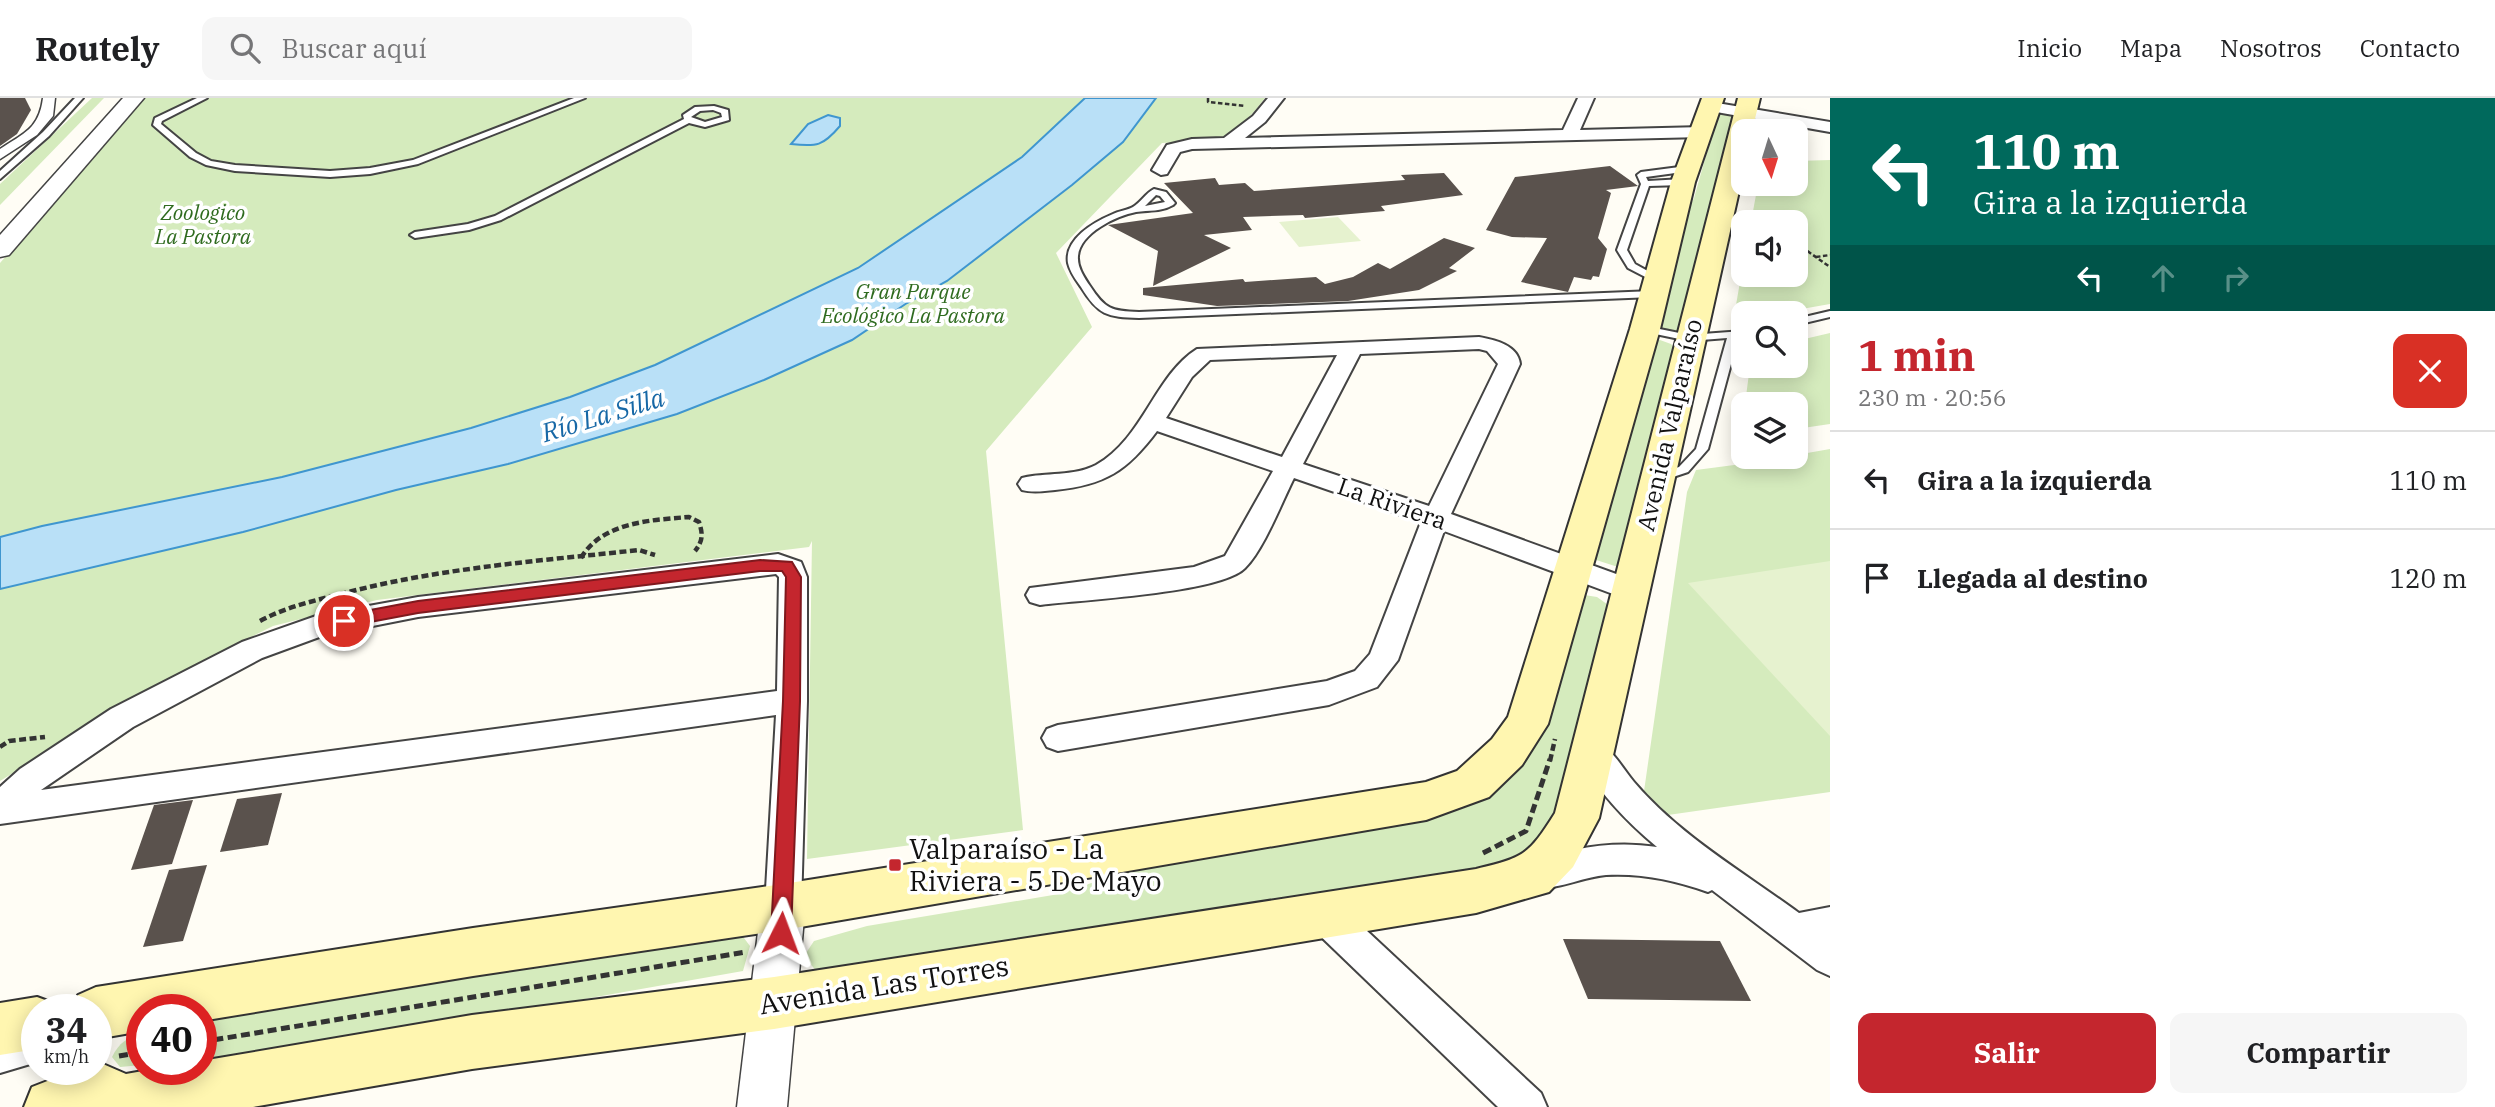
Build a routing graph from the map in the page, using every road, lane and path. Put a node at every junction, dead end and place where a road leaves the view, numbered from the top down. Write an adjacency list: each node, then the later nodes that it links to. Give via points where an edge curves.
1 (49, 98): 22 (street, via 47,116)
2 (79, 98): 24 (lane)
3 (117, 98): 27 (street)
4 (135, 98): 29 (street)
5 (176, 98): 15 (lane)
6 (203, 98): 15 (lane)
7 (581, 98): 15 (lane, via 415,162 330,174 209,163 157,125)
8 (708, 98): 16 (lane)
9 (1208, 98): 13 (path, via 1208,102)
10 (1276, 98): 21 (street, via 1259,119)
11 (1586, 98): 20 (street)
12 (1712, 103): 14 (street); 19 (main road, Avenida Valparaíso)
13 (1250, 106)
14 (1747, 106): 18 (street); 39 (main road, Avenida Valparaíso)
15 (178, 108)
16 (706, 108): 17 (lane, via 688,114); 17 (lane, via 725,111 726,118 707,124)
17 (688, 120): 28 (lane, via 498,218 469,228)
18 (1830, 127)
19 (1703, 132): 20 (street); 25 (main road, Avenida Valparaíso)
20 (1569, 136): 21 (street)
21 (1227, 144): 23 (street, via 1176,146)
22 (0, 155)
23 (1161, 170)
24 (0, 176)
25 (1685, 176): 34 (main road, Avenida Valparaíso); 34 (lane, via 1645,184 1622,250 1623,257)
26 (1136, 209): 34 (lane, via 1102,222 1074,248 1073,264 1104,312 1139,314)
27 (0, 225)
28 (415, 235)
29 (0, 250)
30 (1808, 252): 32 (path)
31 (1830, 255): 32 (path)
32 (1815, 257): 33 (path)
33 (1830, 267)
34 (1656, 287): 37 (main road, Avenida Valparaíso)
35 (1830, 314): 36 (lane)
36 (1808, 319)
37 (1645, 329): 39 (lane); 49 (main road, Avenida Valparaíso)
38 (1731, 335): 39 (lane)
39 (1689, 338): 44 (main road, Avenida Valparaíso)
40 (1352, 348): 42 (street, via 1205,354 1191,361); 43 (street); 46 (street, via 1479,343 1494,346 1508,359)
41 (1731, 357): 44 (lane, via 1702,449 1683,471)
42 (1157, 413): 43 (street, La Riviera); 45 (street, via 1119,461 1103,471 1084,478)
43 (1293, 461): 46 (street, La Riviera); 51 (street, via 1235,563 1194,577)
44 (1656, 478): 50 (main road, Avenida Valparaíso)
45 (1031, 484)
46 (1441, 511): 49 (street, La Riviera); 55 (street, via 1383,660 1366,679 1329,693)
47 (684, 552): 48 (path, via 695,551 704,534 699,522 689,517 610,530 586,544 581,558 639,550)
48 (662, 554)
49 (1575, 561): 50 (street, La Riviera); 54 (main road, Avenida Valparaíso)
50 (1633, 581): 54 (main road, Avenida Valparaíso)
51 (1040, 595)
52 (792, 701): 57 (street); 57 (street, via 793,577 787,565 418,607 319,626 252,650 122,718 32,779); 61 (street)
53 (56, 736): 56 (path, via 9,741)
54 (1559, 736): 58 (path, via 1527,831); 59 (main road, via 1576,818 1556,852); 60 (street, via 1638,813); 61 (main road, via 1507,752 1473,783 1426,801)
55 (1058, 738)
56 (0, 747)
57 (0, 809)
58 (1477, 856)
59 (1532, 877): 60 (street, via 1587,862 1640,860 1685,867); 62 (main road, Avenida Las Torres, via 1476,891)
60 (1733, 886): 64 (street)
61 (783, 907): 66 (street); 67 (main road)
62 (1324, 915): 66 (main road, Avenida Las Torres); 76 (street)
63 (1830, 924): 64 (street)
64 (1793, 931): 65 (street)
65 (1830, 958)
66 (777, 981): 68 (path, via 748,951); 72 (main road, Avenida Las Torres, via 472,1042); 75 (street)
67 (217, 1010)
68 (217, 1012)
69 (21, 1026): 70 (main road)
70 (0, 1029)
71 (21, 1057): 73 (lane)
72 (113, 1062): 74 (main road, Avenida Las Torres)
73 (0, 1063)
74 (52, 1107)
75 (762, 1107)
76 (1527, 1107)

